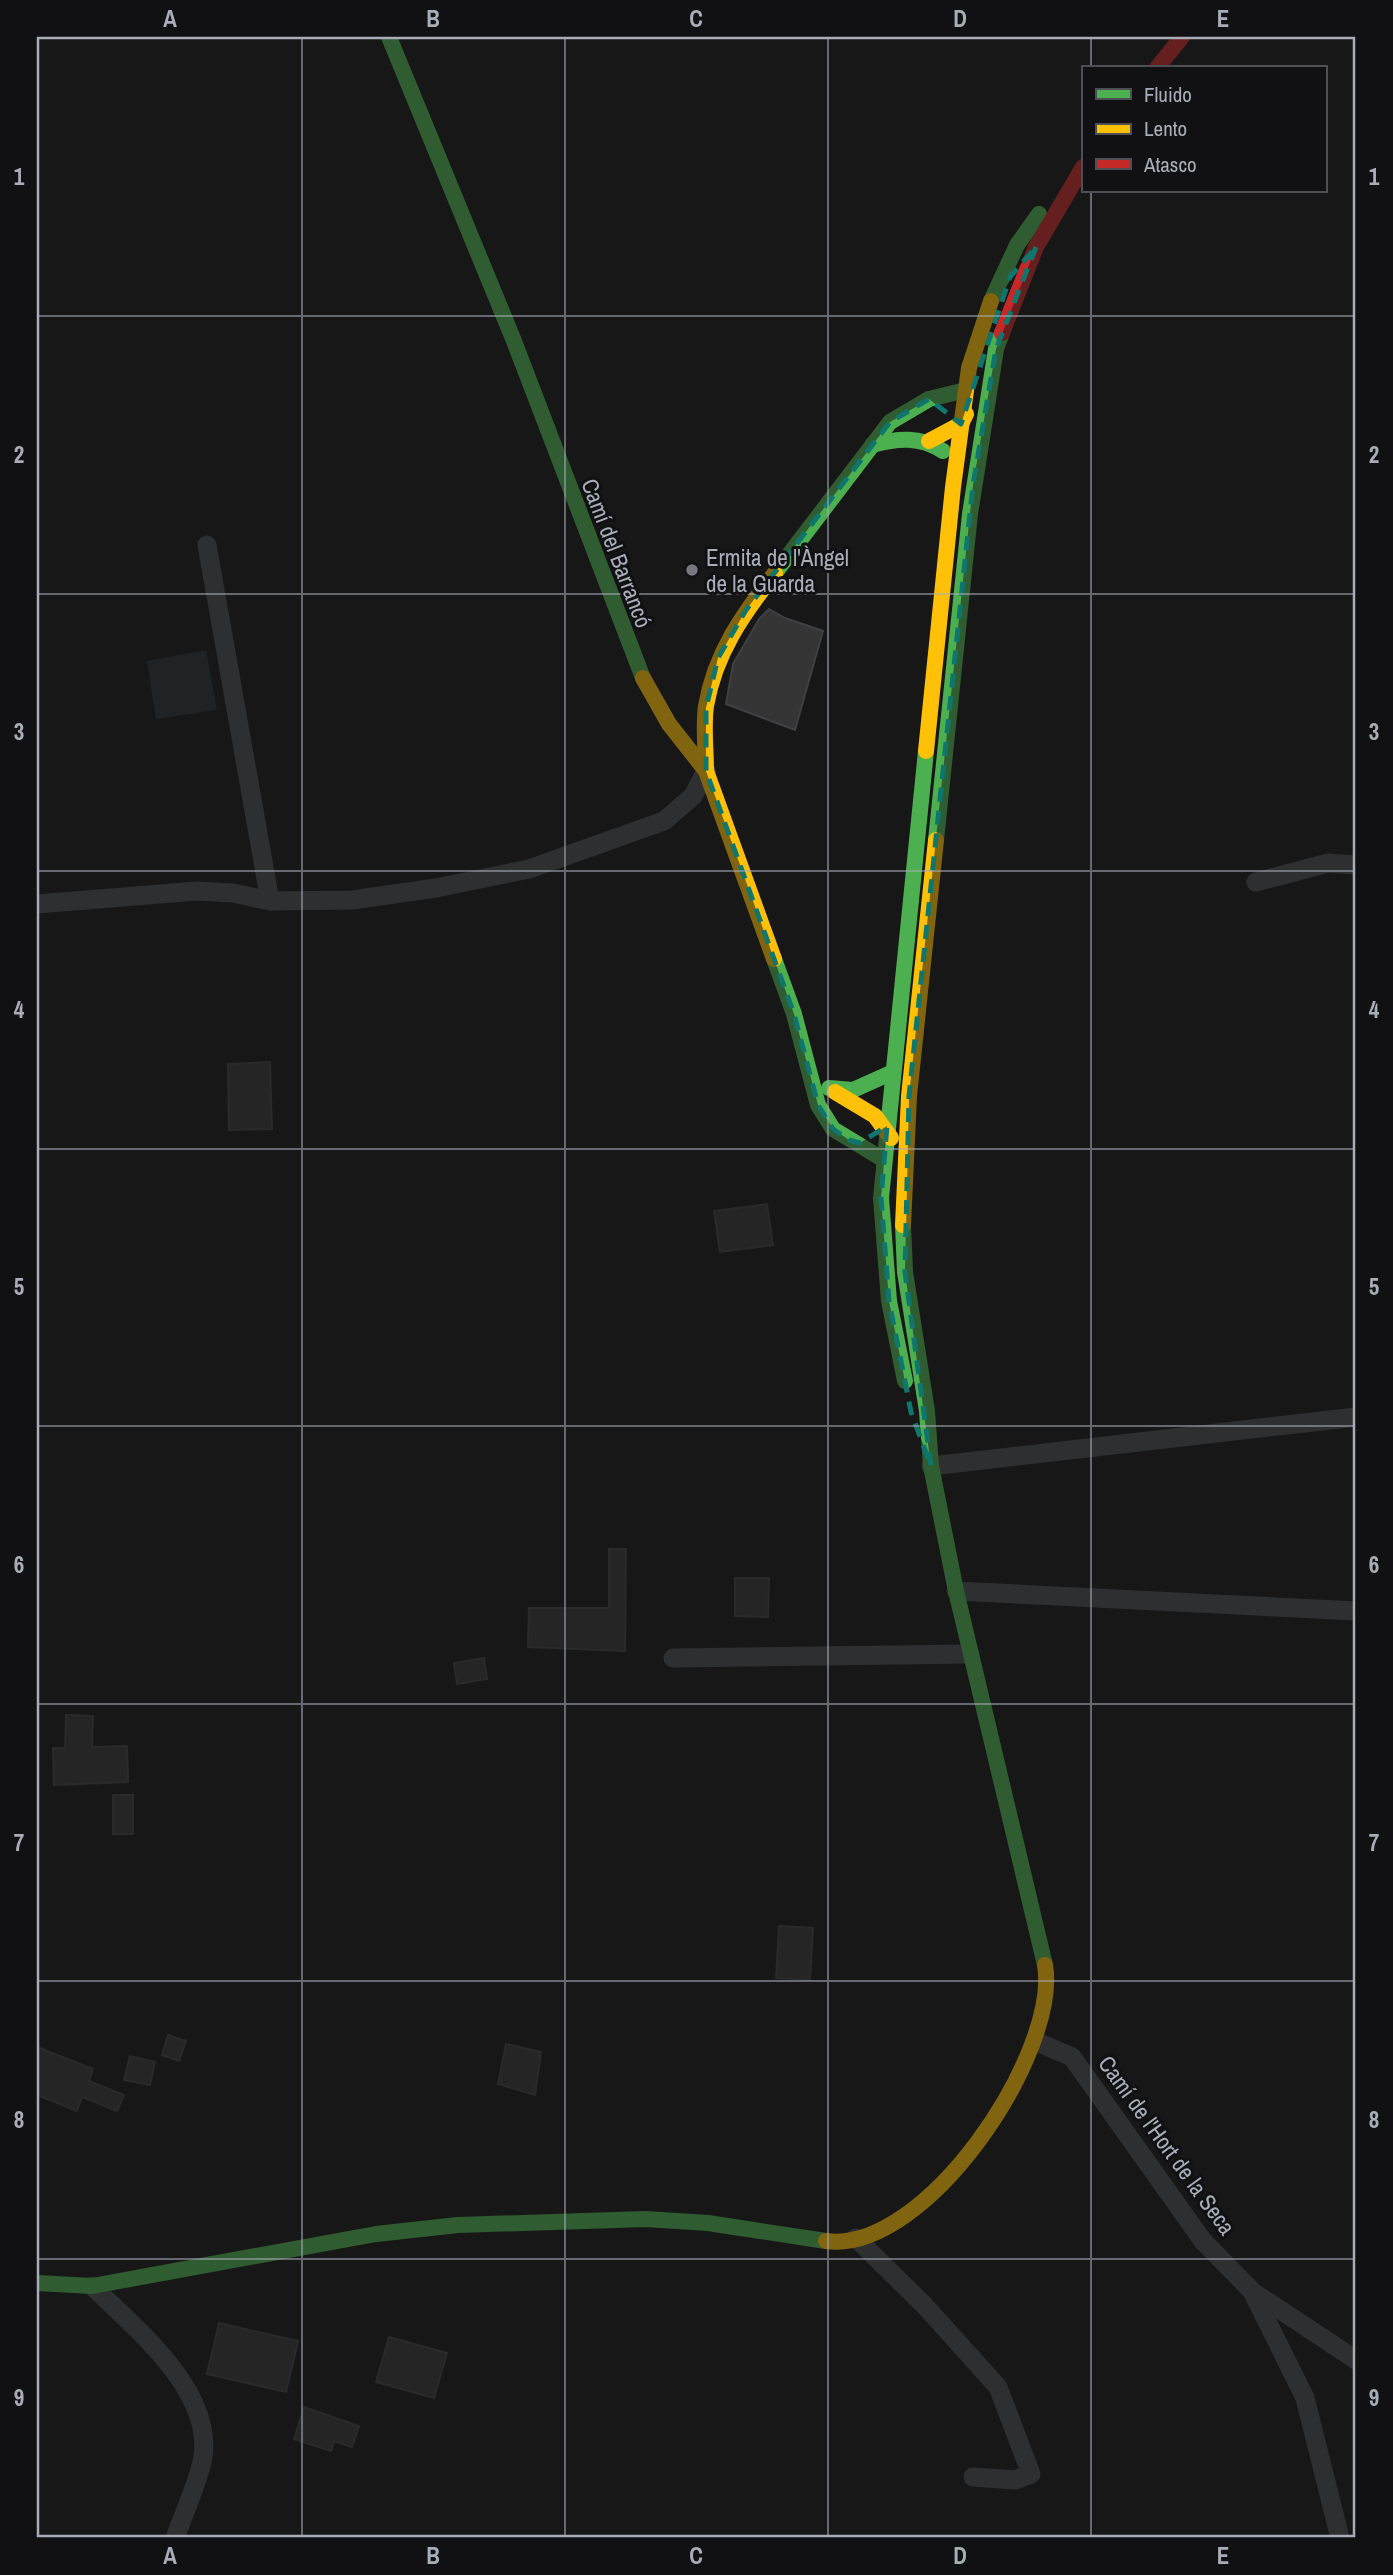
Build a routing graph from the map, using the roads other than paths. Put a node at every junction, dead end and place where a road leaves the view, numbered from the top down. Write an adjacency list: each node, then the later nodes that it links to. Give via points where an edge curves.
1 (388, 37): 15 (main road, Camí del Barrancó, via 514,341 638,670 669,724)
2 (1182, 37): 3 (main road)
3 (1159, 66)
4 (1082, 159): 7 (main road, via 1062,179 1017,245 987,309)
5 (1082, 169): 6 (main road)
6 (1036, 247): 9 (main road, via 1010,277); 13 (main road, via 996,349)
7 (966, 390): 8 (main road); 9 (main road)
8 (929, 399): 9 (main road); 11 (main road, via 890,422)
9 (961, 424): 10 (main road); 12 (main road); 13 (main road, via 969,445 965,483)
10 (929, 441): 11 (main road, via 901,438); 12 (main road)
11 (872, 445): 15 (main road, via 746,610 718,658 706,708)
12 (956, 461): 21 (main road)
13 (970, 514): 19 (main road)
14 (207, 545): 18 (street)
15 (706, 771): 18 (street, via 692,796 664,821 529,869 352,900); 22 (main road, Camí del Barrancó, via 794,1014)
16 (1356, 865): 17 (street, via 1328,863)
17 (1256, 882)
18 (270, 901): 20 (street, via 197,891)
19 (929, 901): 24 (main road, via 919,918 898,1110); 27 (main road, via 909,1096)
20 (37, 904)
21 (892, 1072): 23 (main road, via 851,1091); 24 (main road)
22 (812, 1079): 23 (main road); 25 (main road, Camí del Barrancó, via 818,1105 833,1129)
23 (835, 1092): 24 (main road, via 874,1113)
24 (887, 1126): 25 (main road); 26 (main road); 27 (main road, via 895,1147 893,1208)
25 (860, 1143): 26 (main road, Camí del Barrancó)
26 (884, 1160): 29 (main road, via 881,1198 889,1301 911,1412)
27 (904, 1235): 29 (main road)
28 (1356, 1417): 29 (street)
29 (931, 1466): 30 (main road)
30 (956, 1591): 31 (street); 32 (main road)
31 (1356, 1611)
32 (970, 1654): 33 (street); 34 (main road, via 1046,1972 1048,1985)
33 (673, 1658)
34 (1035, 2041): 35 (main road, via 1002,2108 944,2183 910,2214 874,2234); 38 (street, Camí de l'Hort de la Seca, via 1072,2057 1203,2241)
35 (856, 2238): 37 (main road, via 835,2242 708,2223 645,2219 458,2225 376,2234); 40 (street, via 998,2387 1031,2474 1016,2480)
36 (37, 2283): 37 (main road)
37 (92, 2286): 41 (street, via 169,2361 199,2412 202,2459)
38 (1253, 2292): 39 (street, Camí de l'Hort de la Seca); 42 (street, via 1305,2398)
39 (1356, 2360)
40 (973, 2477)
41 (176, 2538)
42 (1340, 2538)

